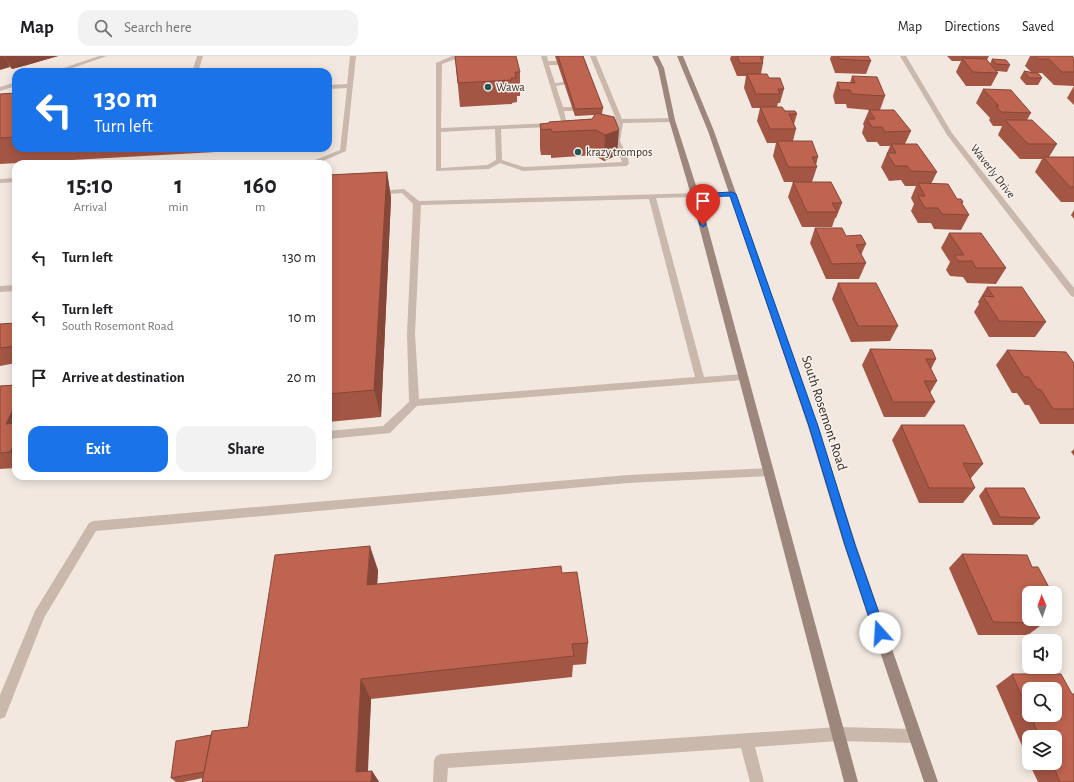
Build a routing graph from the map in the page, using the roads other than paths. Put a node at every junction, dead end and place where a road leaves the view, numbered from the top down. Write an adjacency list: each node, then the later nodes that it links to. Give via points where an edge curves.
1 (104, 56): 12 (street)
2 (200, 56): 13 (street)
3 (353, 56): 17 (street)
4 (490, 56): 32 (street, via 452,58 439,63)
5 (544, 56): 10 (street)
6 (655, 56): 26 (main road, via 661,68)
7 (680, 56): 38 (main road, South Rosemont Road, via 711,131)
8 (903, 56): 44 (street, Waverly Drive, via 949,134)
9 (592, 59): 20 (street, via 600,82)
10 (546, 63): 11 (street); 16 (street, via 553,73)
11 (557, 63)
12 (67, 68)
13 (196, 68)
14 (564, 84): 16 (street)
15 (12, 85): 19 (street)
16 (553, 85): 24 (street, via 560,98)
17 (349, 86): 18 (street); 33 (street, via 343,151)
18 (332, 87)
19 (0, 89)
20 (609, 94): 21 (street); 23 (street)
21 (602, 95)
22 (606, 107): 23 (street)
23 (614, 107): 27 (street)
24 (561, 109): 25 (street); 29 (street)
25 (573, 109)
26 (672, 120): 27 (street); 39 (main road)
27 (620, 121): 28 (street); 34 (street, via 617,141 626,164 523,169)
28 (596, 122)
29 (565, 124): 30 (street); 31 (street)
30 (573, 124)
31 (498, 127): 32 (street); 34 (street)
32 (438, 130): 34 (street, via 438,170 490,167)
33 (321, 160)
34 (499, 161)
35 (12, 180): 36 (street)
36 (0, 181)
37 (366, 194): 41 (street, via 404,191)
38 (732, 194): 39 (street); 52 (main road, South Rosemont Road, via 813,426 850,545)
39 (695, 195): 40 (street); 45 (main road)
40 (652, 196): 41 (street); 46 (street)
41 (417, 203): 47 (street, via 411,334)
42 (12, 288): 43 (street)
43 (0, 289)
44 (1074, 294)
45 (743, 377): 46 (street); 49 (main road)
46 (700, 380): 47 (street)
47 (414, 403): 48 (street, via 386,430)
48 (332, 435)
49 (768, 472): 50 (street, via 628,479 94,526 39,615); 51 (main road)
50 (0, 712)
51 (838, 734): 52 (street); 53 (street); 56 (main road)
52 (915, 736): 57 (main road, South Rosemont Road)
53 (746, 740): 54 (street, via 440,760); 55 (street)
54 (440, 782)
55 (757, 782)
56 (851, 782)
57 (931, 782)

